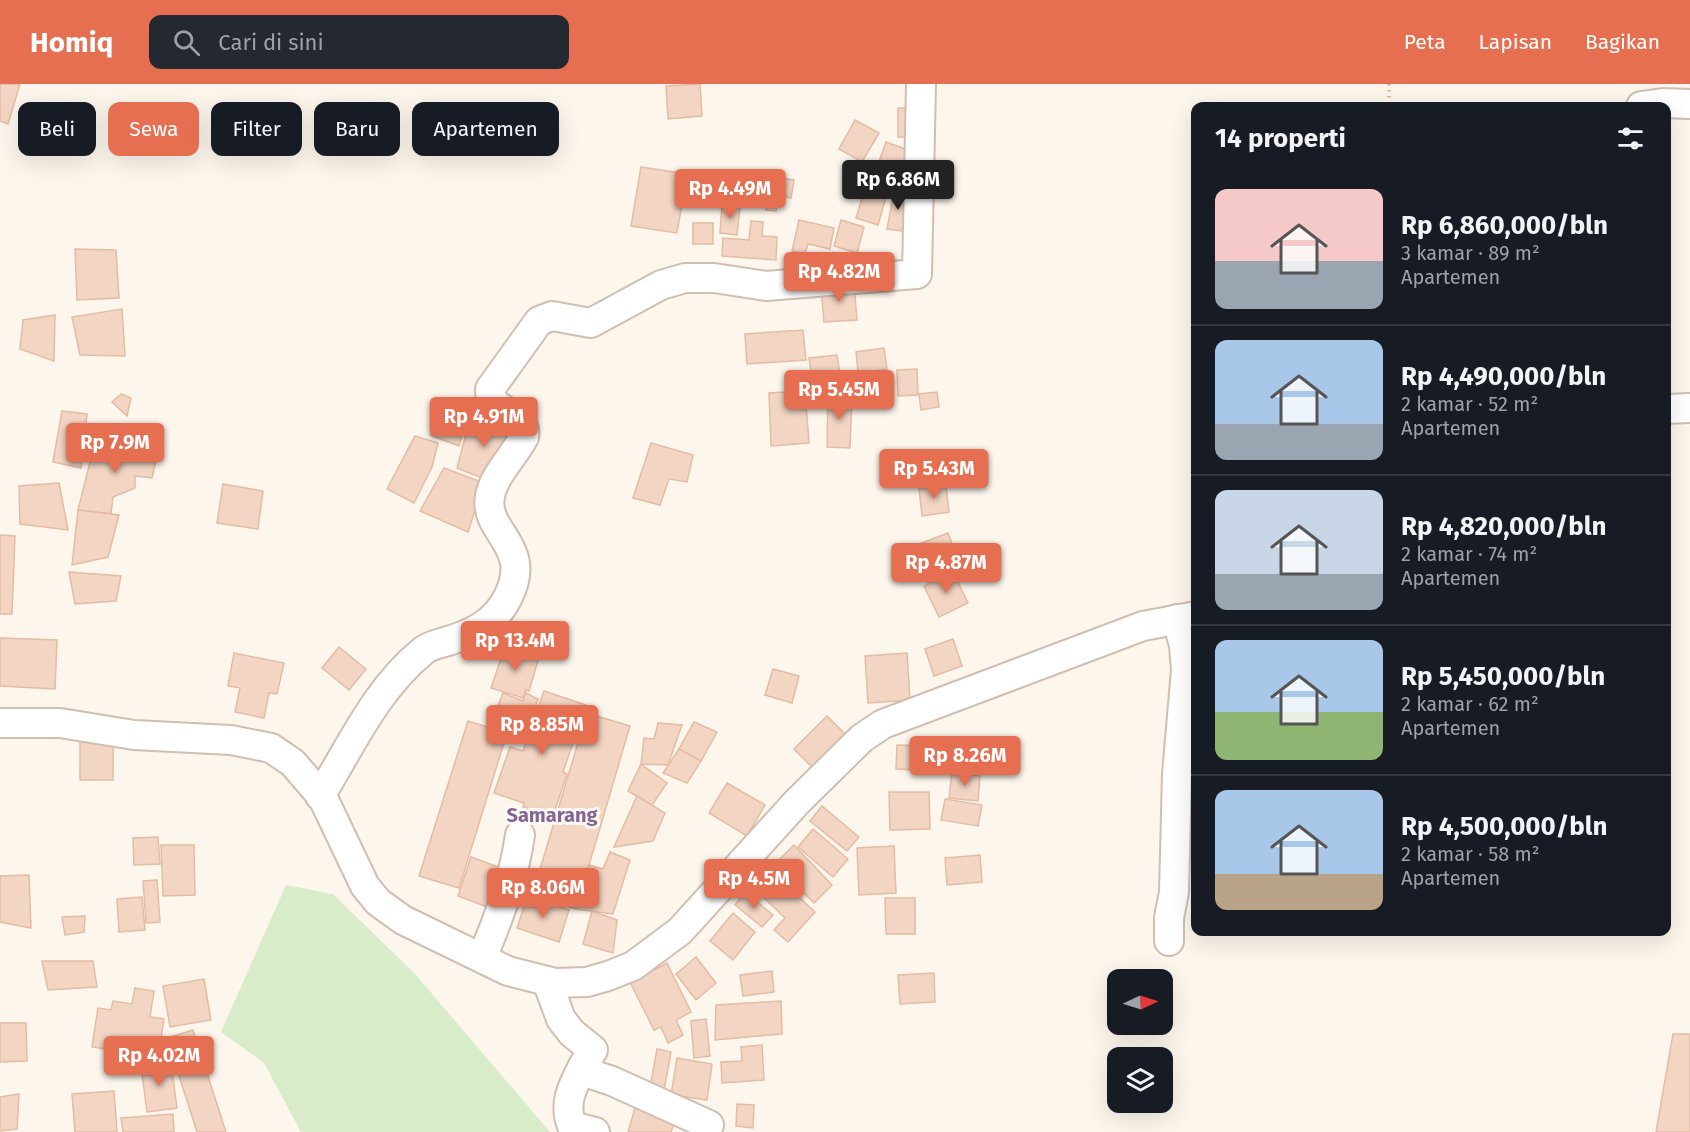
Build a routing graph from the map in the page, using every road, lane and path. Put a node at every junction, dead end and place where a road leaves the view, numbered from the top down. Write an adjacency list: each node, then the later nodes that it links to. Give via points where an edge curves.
1 (921, 84): 10 (street, via 917,274 766,286 685,278 661,285 591,322 552,316 539,321 490,389 494,402 524,428 524,437 493,486 490,498 496,523 513,548 514,582 508,599 492,621 477,632 433,645 395,679 376,702)
2 (1389, 84): 3 (path)
3 (1389, 102)
4 (1671, 103): 5 (street)
5 (1690, 104)
6 (1690, 408): 7 (street)
7 (1671, 409)
8 (1186, 617): 12 (street); 14 (street, via 1143,626 1089,645 883,724 862,738 797,801 680,931 633,966 608,976 587,982)
9 (0, 723): 10 (street, via 60,723 134,735 271,747 285,755)
10 (320, 796): 13 (street, via 365,886 378,902 403,920)
11 (520, 835): 13 (street, via 516,867)
12 (1170, 941)
13 (482, 958): 14 (street, via 508,971)
14 (547, 981): 15 (street, via 561,1019 593,1050)
15 (583, 1066): 16 (street, via 585,1072); 17 (street, via 573,1085 567,1113 572,1126)
16 (709, 1125)
17 (595, 1132)

